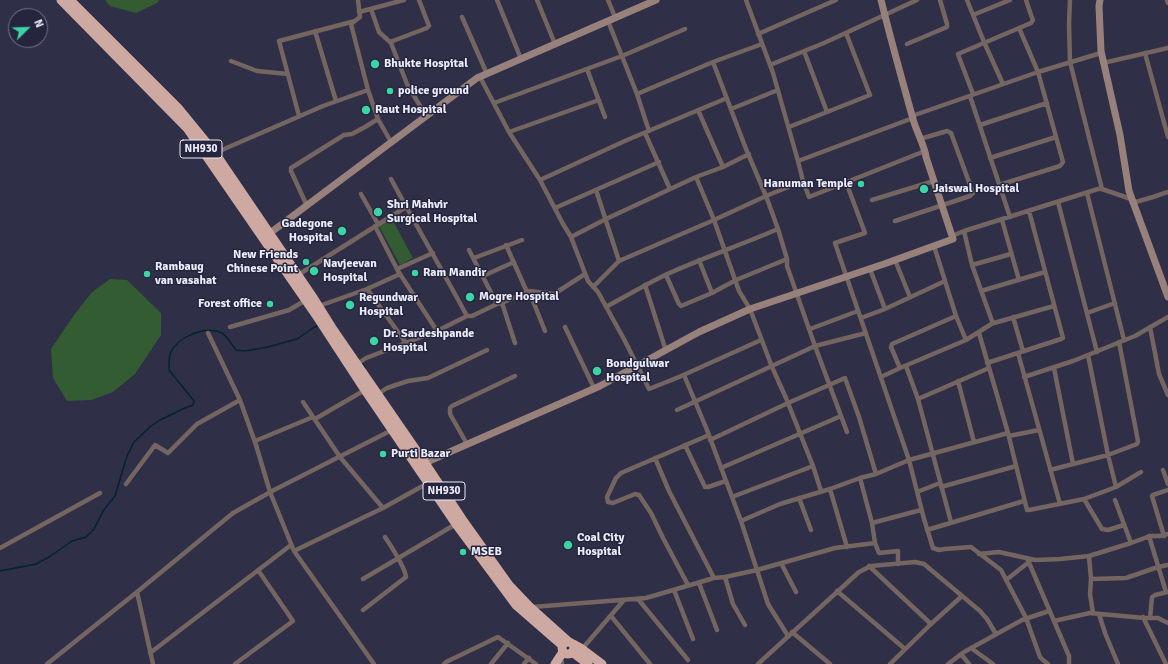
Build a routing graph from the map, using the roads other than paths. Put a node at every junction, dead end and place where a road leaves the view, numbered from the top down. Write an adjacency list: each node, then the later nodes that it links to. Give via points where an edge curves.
1 (61, 0): 116 (highway, NH930, via 184,125)
2 (70, 0): 80 (highway, NH930, via 179,109)
3 (358, 0): 22 (street)
4 (404, 0): 20 (street)
5 (419, 0): 33 (street, via 429,26)
6 (497, 0): 43 (street)
7 (537, 0): 35 (street)
8 (608, 0): 26 (street)
9 (656, 0): 26 (street)
10 (836, 0): 32 (street)
11 (881, 0): 23 (street)
12 (917, 0): 23 (street)
13 (940, 0): 37 (street, via 947,27)
14 (967, 0): 24 (street)
15 (1010, 0): 24 (street)
16 (1026, 0): 28 (street, via 1033,20)
17 (1070, 0): 46 (street)
18 (1100, 0): 40 (street)
19 (748, 1): 32 (street)
20 (388, 2): 21 (street)
21 (371, 9): 22 (street); 33 (street, via 380,34)
22 (359, 12): 27 (street, via 360,17)
23 (885, 14): 31 (street); 69 (street)
24 (973, 15): 34 (street)
25 (462, 17): 52 (street)
26 (611, 19): 35 (street); 42 (street)
27 (356, 21): 30 (street); 54 (street, via 351,24)
28 (1019, 28): 34 (street); 50 (street)
29 (685, 29): 42 (street)
30 (314, 31): 51 (street, via 279,41); 60 (street)
31 (846, 33): 39 (street); 65 (street, via 870,95)
32 (758, 34): 36 (street)
33 (390, 42): 67 (street, via 407,84)
34 (984, 42): 53 (street); 57 (street, via 958,54)
35 (555, 44): 43 (street)
36 (762, 44): 45 (street); 48 (street)
37 (907, 44)
38 (1168, 48): 41 (street)
39 (804, 51): 48 (street); 65 (street)
40 (1101, 53): 46 (street); 47 (street)
41 (1145, 53): 47 (street); 76 (street)
42 (622, 56): 49 (street); 56 (street)
43 (521, 59): 52 (street)
44 (231, 61): 51 (street, via 257,71)
45 (713, 62): 56 (street); 58 (street)
46 (1070, 62): 50 (street); 94 (street)
47 (1104, 63): 101 (street)
48 (770, 64): 55 (street)
49 (587, 69): 59 (street); 61 (street)
50 (1038, 72): 53 (street); 62 (street)
51 (288, 74): 66 (street)
52 (483, 75): 61 (street); 67 (street)
53 (1003, 84): 57 (street)
54 (368, 90): 60 (street); 70 (street)
55 (778, 90): 63 (street); 72 (street)
56 (637, 94): 74 (street)
57 (972, 95): 69 (street); 71 (street)
58 (726, 98): 63 (street); 64 (street)
59 (599, 100): 68 (street); 73 (street)
60 (336, 101): 66 (street)
61 (494, 103): 73 (street)
62 (1047, 103): 71 (street); 75 (street)
63 (731, 109): 81 (street)
64 (698, 110): 74 (street); 85 (street)
65 (827, 112): 72 (street)
66 (299, 116): 80 (street)
67 (426, 116): 78 (street)
68 (605, 117)
69 (912, 117): 77 (street); 83 (street)
70 (378, 119): 78 (street); 103 (street, via 365,128 344,135 291,168)
71 (980, 125): 82 (street)
72 (789, 127): 83 (street)
73 (509, 132): 88 (street)
74 (647, 132): 84 (street); 88 (street)
75 (1056, 136): 82 (street); 92 (street, via 1062,164)
76 (1168, 137)
77 (920, 139): 79 (street); 104 (street, via 947,131 951,133 973,192 970,196)
78 (391, 142): 103 (street)
79 (925, 151): 90 (street); 91 (street)
80 (215, 153): 116 (highway, NH930)
81 (749, 154): 85 (street); 99 (street)
82 (990, 158): 92 (street)
83 (798, 161): 89 (street)
84 (659, 162): 93 (street); 95 (street)
85 (723, 167): 86 (street)
86 (696, 177): 93 (street); 110 (street)
87 (391, 179): 105 (street)
88 (540, 180): 106 (street)
89 (803, 181): 90 (street, via 809,197); 99 (street)
90 (846, 182): 141 (street, via 865,233 835,243)
91 (934, 182): 100 (street); 104 (street)
92 (999, 185): 108 (street)
93 (670, 189): 109 (street)
94 (1102, 189): 97 (street); 101 (street)
95 (596, 190): 106 (street); 109 (street)
96 (1168, 192): 101 (street)
97 (1087, 193): 102 (street); 155 (street)
98 (361, 194): 113 (street)
99 (766, 196): 110 (street); 114 (street)
100 (872, 200)
101 (1132, 201): 153 (street)
102 (1058, 202): 107 (street); 163 (street)
103 (307, 206): 116 (street)
104 (942, 206): 112 (street); 117 (street)
105 (406, 207): 113 (street); 124 (street)
106 (554, 208): 118 (street)
107 (1029, 211): 108 (street); 135 (street)
108 (1010, 217): 111 (street)
109 (606, 219): 118 (street); 130 (street)
110 (714, 220): 123 (street); 130 (street)
111 (1002, 220): 115 (street); 125 (street)
112 (895, 221)
113 (376, 225): 133 (street); 138 (street)
114 (778, 229): 123 (street); 127 (street)
115 (964, 231): 117 (street); 132 (street)
116 (267, 236): 138 (highway, NH930); 154 (highway, NH930)
117 (952, 236): 121 (street, via 953,239)
118 (571, 237): 137 (street)
119 (522, 240): 120 (street)
120 (506, 245): 126 (street); 131 (street)
121 (934, 246): 129 (street); 144 (street)
122 (469, 250): 126 (street)
123 (724, 250): 128 (street); 142 (street)
124 (433, 253): 133 (street); 165 (street)
125 (1011, 254): 132 (street); 143 (street)
126 (474, 258): 140 (street)
127 (786, 259): 142 (street); 151 (street)
128 (699, 260): 139 (street); 150 (street)
129 (895, 260): 134 (street); 152 (street)
130 (619, 261): 146 (street)
131 (514, 262): 140 (street); 149 (street)
132 (972, 265): 148 (street)
133 (397, 269): 136 (street)
134 (870, 269): 141 (street); 161 (street)
135 (1045, 272): 143 (street); 158 (street)
136 (400, 274): 147 (street); 175 (street)
137 (586, 274): 146 (street, via 588,282); 149 (street, via 554,294)
138 (298, 275): 157 (highway, NH930)
139 (666, 275): 145 (street); 150 (street, via 681,306)
140 (483, 276): 156 (street)
141 (847, 277): 151 (street); 162 (street)
142 (736, 280): 150 (street); 160 (street)
143 (1019, 280): 148 (street)
144 (946, 281): 152 (street); 166 (street)
145 (645, 285): 159 (street); 188 (street)
146 (593, 287): 159 (street)
147 (367, 289): 157 (street); 185 (street)
148 (981, 291): 170 (street)
149 (528, 292): 156 (street); 176 (street)
150 (712, 293)
151 (796, 294): 160 (street); 174 (street)
152 (910, 297): 161 (street)
153 (1168, 297)
154 (306, 300): 164 (highway, NH930); 171 (street, via 289,310)
155 (1115, 303): 163 (street); 183 (street)
156 (499, 304): 165 (street); 184 (street)
157 (319, 306): 164 (highway, NH930)
158 (1054, 306): 167 (street); 189 (street, via 1062,339)
159 (606, 307): 195 (street)
160 (750, 309): 181 (street); 188 (street, via 699,332)
161 (885, 309): 169 (street)
162 (858, 311): 169 (street); 174 (street)
163 (1087, 313): 190 (street)
164 (321, 316): 178 (highway, NH930)
165 (467, 316): 175 (street)
166 (956, 316): 182 (street); 198 (street, via 892,344)
167 (1013, 317): 170 (street); 189 (street)
168 (1168, 317): 173 (street)
169 (861, 318): 179 (street)
170 (993, 323): 180 (street)
171 (230, 327)
172 (565, 327): 207 (street)
173 (1150, 327): 183 (street); 209 (street, via 1159,374)
174 (810, 329): 186 (street)
175 (438, 330): 185 (street)
176 (544, 331)
177 (208, 333): 211 (street)
178 (332, 333): 193 (highway, NH930); 206 (highway, NH930)
179 (866, 333): 186 (street); 202 (street)
180 (979, 333): 182 (street); 194 (street)
181 (761, 340): 197 (street); 200 (street)
182 (966, 340): 196 (street)
183 (1122, 341): 190 (street); 229 (street, via 1138,443)
184 (515, 343)
185 (406, 344): 193 (street, via 366,358)
186 (815, 346): 197 (street); 205 (street)
187 (487, 350): 208 (street, via 428,378 408,381)
188 (666, 351): 195 (street)
189 (1023, 351): 191 (street)
190 (1097, 352): 192 (street)
191 (1018, 353): 194 (street); 203 (street)
192 (1088, 355): 199 (street); 229 (street)
193 (358, 364): 206 (highway, NH930)
194 (988, 365): 204 (street); 222 (street)
195 (637, 366): 200 (street, via 649,389); 207 (street)
196 (906, 366): 198 (street); 210 (street)
197 (772, 367): 213 (street); 214 (street)
198 (900, 368): 202 (street)
199 (1054, 368): 203 (street); 233 (street)
200 (684, 375): 213 (street)
201 (515, 376): 226 (street, via 450,408 450,414)
202 (881, 377): 232 (street)
203 (1024, 377): 219 (street)
204 (958, 381): 210 (street); 225 (street)
205 (829, 385): 214 (street); 216 (street); 241 (street, via 845,378)
206 (369, 388): 208 (highway, NH930); 217 (street); 218 (highway, NH930)
207 (594, 388): 226 (street)
208 (380, 392): 218 (highway, NH930)
209 (1168, 395)
210 (918, 399): 228 (street)
211 (240, 400): 224 (street); 245 (street, via 197,424 168,453 155,445)
212 (303, 402): 217 (street)
213 (696, 403): 215 (street); 223 (street)
214 (788, 403): 221 (street); 223 (street)
215 (677, 410)
216 (841, 416): 220 (street); 221 (street)
217 (314, 418): 224 (street); 230 (street)
218 (396, 427): 230 (street); 234 (highway, NH930)
219 (1039, 430): 222 (street); 238 (street)
220 (848, 432)
221 (800, 434): 235 (street); 237 (street)
222 (1008, 434): 225 (street); 236 (street)
223 (710, 438): 227 (street); 237 (street)
224 (255, 441): 252 (street)
225 (974, 442): 228 (street)
226 (467, 444): 234 (street)
227 (685, 445): 231 (street); 243 (street, via 705,487)
228 (933, 454): 232 (street); 247 (street)
229 (1108, 455): 233 (street); 248 (street)
230 (340, 457): 252 (street); 262 (street)
231 (656, 458): 292 (street, via 669,491); 297 (street, via 619,475 607,499 613,504 635,494 639,495)
232 (909, 460): 241 (street); 253 (street)
233 (1073, 464): 238 (street)
234 (421, 465): 244 (highway, NH930); 259 (highway, NH930)
235 (813, 466): 251 (street); 255 (street)
236 (1016, 466): 247 (street); 260 (street)
237 (721, 468): 243 (street)
238 (1050, 470): 261 (street)
239 (1163, 470): 246 (street)
240 (1141, 472): 248 (street)
241 (876, 474): 242 (street)
242 (860, 478): 249 (street); 267 (street)
243 (726, 481): 255 (street)
244 (428, 482): 259 (highway, NH930); 262 (street)
245 (126, 484)
246 (1168, 484)
247 (941, 485): 253 (street); 266 (street)
248 (1116, 487): 257 (street)
249 (830, 489): 251 (street); 277 (street)
250 (1168, 490): 271 (street, via 1152,496)
251 (821, 491): 256 (street)
252 (270, 492): 276 (street); 300 (street, via 233,513)
253 (917, 492): 263 (street)
254 (100, 493): 278 (street)
255 (732, 497): 264 (street)
256 (799, 498): 264 (street); 269 (street)
257 (1084, 498): 261 (street); 268 (street, via 1102,529 1108,530)
258 (1115, 500): 268 (street)
259 (446, 501): 265 (highway, NH930)
260 (1024, 501): 261 (street, via 1028,510); 266 (street)
261 (1060, 504)
262 (383, 508): 279 (street)
263 (921, 510): 267 (street); 270 (street)
264 (742, 521): 290 (street)
265 (459, 522): 282 (street); 306 (highway, NH930, via 509,585); 328 (highway, NH930, via 516,605)
266 (951, 522): 270 (street)
267 (872, 523): 274 (street)
268 (1124, 525): 275 (street)
269 (811, 530)
270 (927, 530): 280 (street, via 933,548 937,550 970,547)
271 (1166, 535): 272 (street)
272 (1149, 536): 275 (street); 288 (street)
273 (385, 537): 282 (street)
274 (875, 543): 277 (street); 284 (street, via 879,553 898,551)
275 (1131, 543): 281 (street)
276 (291, 545): 279 (street); 289 (street)
277 (847, 547): 285 (street)
278 (0, 548)
279 (294, 551): 336 (street)
280 (976, 551): 283 (street, via 1001,552); 294 (street, via 999,569)
281 (1089, 556): 283 (street); 295 (street)
282 (398, 558): 293 (street); 307 (street, via 406,574 405,579)
283 (1028, 560): 294 (street); 308 (street)
284 (898, 562): 287 (street); 303 (street, via 924,564)
285 (781, 563): 290 (street); 301 (street)
286 (1168, 565): 288 (street)
287 (869, 566): 299 (street, via 858,572); 317 (street)
288 (1158, 567): 295 (street, via 1125,578); 302 (street)
289 (258, 570): 327 (street); 335 (street, via 293,621)
290 (757, 570): 291 (street); 320 (street, via 768,604)
291 (725, 577): 292 (street); 318 (street, via 733,604)
292 (714, 578): 296 (street)
293 (363, 579)
294 (1006, 580): 312 (street)
295 (1091, 580): 309 (street)
296 (699, 583): 297 (street); 319 (street)
297 (688, 585): 298 (street)
298 (674, 590): 304 (street); 322 (street)
299 (837, 591): 320 (street); 326 (street)
300 (136, 592): 327 (street); 333 (street)
301 (796, 592)
302 (1167, 592): 314 (street, via 1152,597)
303 (962, 596): 317 (street); 321 (street, via 984,615)
304 (638, 599): 305 (street); 331 (street)
305 (624, 600): 306 (street); 311 (street)
306 (530, 607): 328 (highway, NH930)
307 (363, 610)
308 (1049, 611): 312 (street); 315 (street)
309 (1093, 613): 310 (street); 315 (street)
310 (1100, 614): 313 (street); 351 (street)
311 (611, 616): 325 (street); 343 (street)
312 (1026, 618): 321 (street); 349 (street, via 1040,657)
313 (1143, 618): 314 (street); 352 (street)
314 (1150, 618): 316 (street, via 1159,618)
315 (1054, 622): 350 (street, via 1069,656)
316 (1168, 623)
317 (931, 624): 326 (street)
318 (746, 625)
319 (717, 630)
320 (790, 634): 332 (street); 344 (street)
321 (996, 634): 324 (street)
322 (693, 639)
323 (508, 643): 330 (street); 337 (street, via 496,637); 338 (street)
324 (971, 648): 329 (street); 348 (street)
325 (582, 649): 328 (highway, NH930); 342 (highway, NH930)
326 (906, 649): 345 (street)
327 (150, 653): 334 (street)
328 (565, 654): 341 (highway, NH930)
329 (961, 654): 346 (street); 347 (street)
330 (528, 658): 339 (street); 340 (street)
331 (688, 660)
332 (826, 663)
333 (47, 664)
334 (153, 664)
335 (235, 664)
336 (374, 664)
337 (444, 664)
338 (491, 664)
339 (524, 664)
340 (536, 664)
341 (588, 664)
342 (602, 664)
343 (650, 664)
344 (758, 664)
345 (890, 664)
346 (948, 664)
347 (969, 664)
348 (993, 664)
349 (1048, 664)
350 (1069, 664)
351 (1118, 664)
352 (1166, 664)

